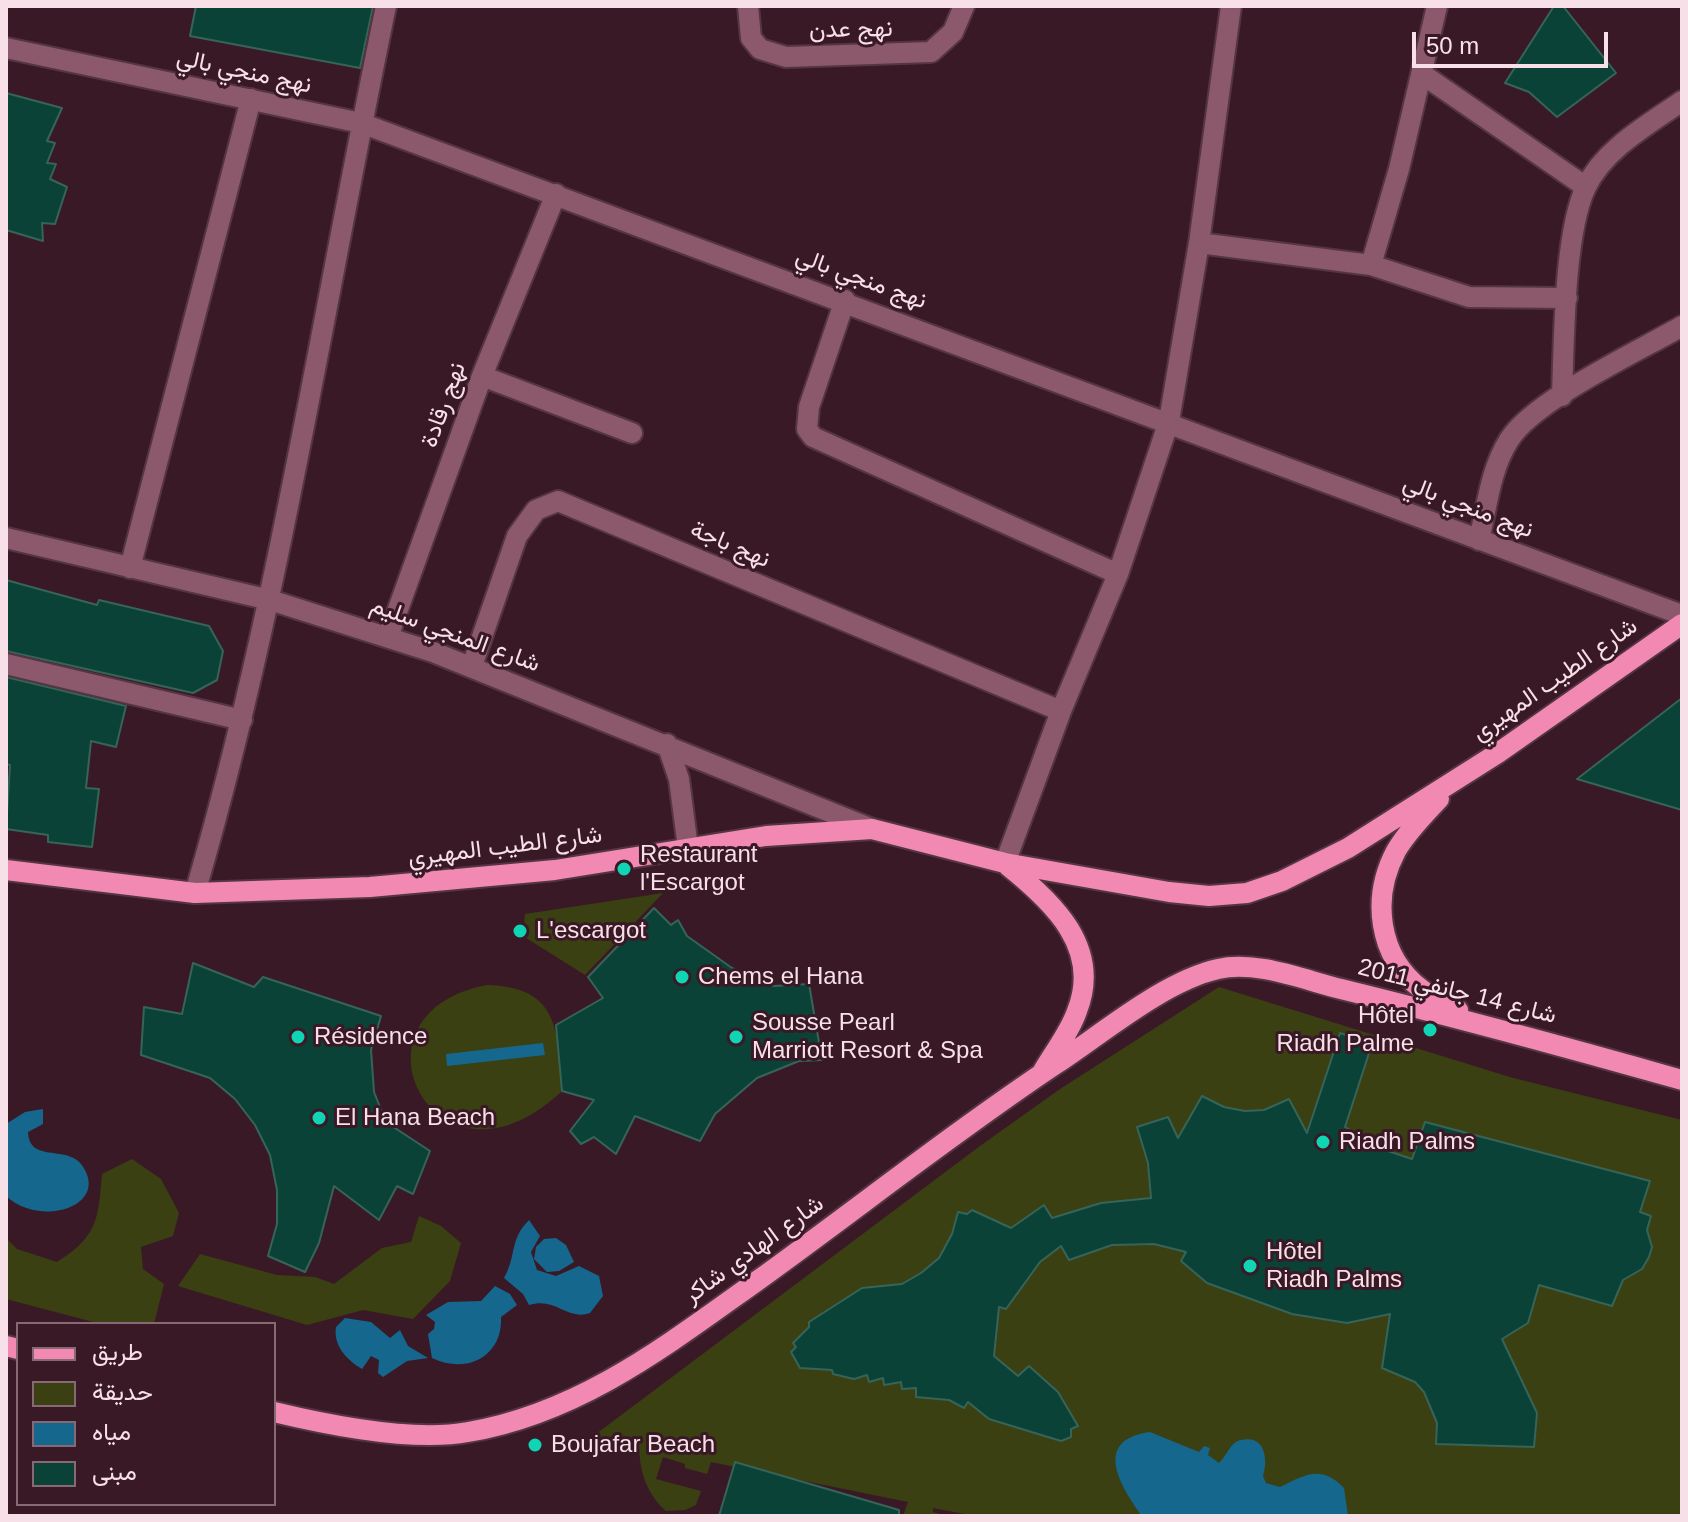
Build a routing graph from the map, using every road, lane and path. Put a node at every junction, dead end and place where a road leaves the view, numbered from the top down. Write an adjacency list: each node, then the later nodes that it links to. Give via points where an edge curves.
1 (386, 6): 10 (street)
2 (748, 6): 3 (street, نهج عدن, via 751,38 760,49 786,57 931,52 953,32)
3 (964, 6)
4 (1231, 6): 13 (street)
5 (1437, 6): 7 (street)
6 (6, 48): 8 (street, نهج منجي بالي)
7 (1422, 74): 11 (street); 14 (street)
8 (251, 99): 10 (street, نهج منجي بالي); 24 (street)
9 (1682, 101): 11 (street, via 1630,137)
10 (361, 123): 12 (street, نهج منجي بالي); 26 (street)
11 (1586, 187): 15 (street)
12 (556, 194): 16 (street, نهج منجي بالي); 18 (street, نهج رقادة)
13 (1199, 243): 14 (street); 20 (street)
14 (1371, 265): 15 (street, via 1469,297)
15 (1567, 298): 19 (street)
16 (845, 300): 20 (street, نهج منجي بالي); 25 (street, via 809,407 807,429 813,437)
17 (1682, 326): 19 (street)
18 (482, 376): 21 (street); 29 (street, نهج رقادة)
19 (1562, 396): 23 (street, via 1510,437 1496,465)
20 (1169, 421): 23 (street, نهج منجي بالي); 25 (street)
21 (632, 433)
22 (6, 538): 24 (street, شارع المنجي سليم)
23 (1479, 540): 27 (street, نهج منجي بالي)
24 (130, 568): 26 (street, شارع المنجي سليم)
25 (1118, 574): 32 (street)
26 (270, 600): 29 (street, شارع المنجي سليم); 33 (street)
27 (1682, 615)
28 (1682, 624): 35 (main road, شارع الطيب المهيري)
29 (388, 637): 31 (street, شارع المنجي سليم)
30 (6, 664): 33 (street)
31 (472, 666): 32 (street, نهج باجة, via 517,536 536,510 558,501); 34 (street, شارع المنجي سليم)
32 (1061, 711): 38 (street)
33 (242, 720): 40 (street)
34 (667, 744): 36 (street, شارع المنجي سليم); 37 (street, via 679,779)
35 (1458, 779): 38 (main road, شارع الطيب المهيري, via 1316,866 1247,893 1169,892); 42 (main road, via 1397,850 1384,879 1382,929 1403,972 1422,991)
36 (872, 829): 37 (main road, شارع الطيب المهيري, via 816,830); 38 (main road, شارع الطيب المهيري)
37 (688, 848): 40 (main road, شارع الطيب المهيري, via 484,878)
38 (1005, 863): 43 (main road, via 1057,907 1073,934 1082,965 1084,987 1077,1013)
39 (6, 870): 40 (main road, شارع الطيب المهيري)
40 (195, 893)
41 (1217, 969): 42 (main road, شارع 14 جانفي 2011, via 1267,971); 43 (main road, شارع الهادي شاكر, via 1167,991)
42 (1485, 1024): 44 (main road, شارع 14 جانفي 2011)
43 (1041, 1074): 45 (main road, شارع الهادي شاكر, via 660,1350 586,1395 528,1419 464,1433 383,1431)
44 (1682, 1080)
45 (276, 1412)

